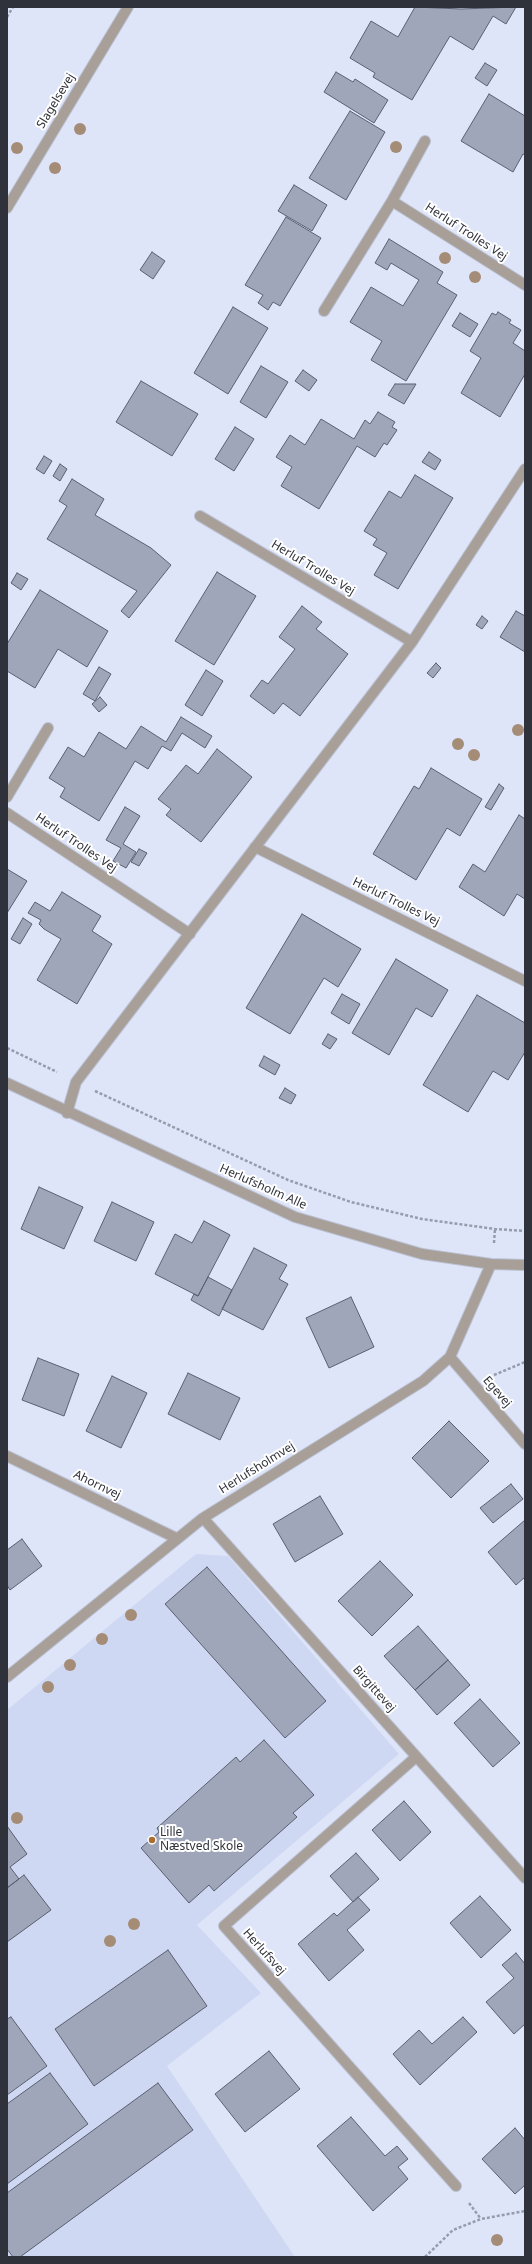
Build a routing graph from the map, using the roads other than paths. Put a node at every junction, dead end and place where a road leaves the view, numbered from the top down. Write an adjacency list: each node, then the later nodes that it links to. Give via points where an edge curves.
1 (128, 7): 4 (street, Slagelsevej)
2 (425, 141): 3 (street)
3 (392, 201): 5 (street, Herluf Trolles Vej); 6 (street)
4 (7, 208)
5 (525, 285)
6 (324, 311)
7 (524, 471): 9 (street)
8 (200, 516): 9 (street, Herluf Trolles Vej)
9 (412, 642): 13 (street)
10 (48, 728): 11 (street)
11 (7, 797)
12 (7, 813): 14 (street, Herluf Trolles Vej)
13 (255, 847): 14 (street); 15 (street, Herluf Trolles Vej)
14 (190, 934): 17 (street, via 76,1082)
15 (525, 981)
16 (7, 1083): 17 (street, Herlufsholm Alle)
17 (67, 1113): 18 (street, Herlufsholm Alle, via 295,1217 422,1254)
18 (491, 1264): 19 (street, Herlufsholm Alle); 20 (street, Herlufsholmvej)
19 (525, 1265)
20 (450, 1357): 21 (street, Egevej); 23 (street, Herlufsholmvej, via 423,1381)
21 (525, 1444)
22 (7, 1456): 24 (street, Ahornvej)
23 (203, 1518): 24 (street, Herlufsholmvej); 26 (street, Birgittevej)
24 (176, 1538): 25 (street, Herlufsholmvej)
25 (7, 1677)
26 (416, 1756): 27 (street, Birgittevej); 28 (street, Herlufsvej, via 224,1926)
27 (525, 1878)
28 (456, 2186)

